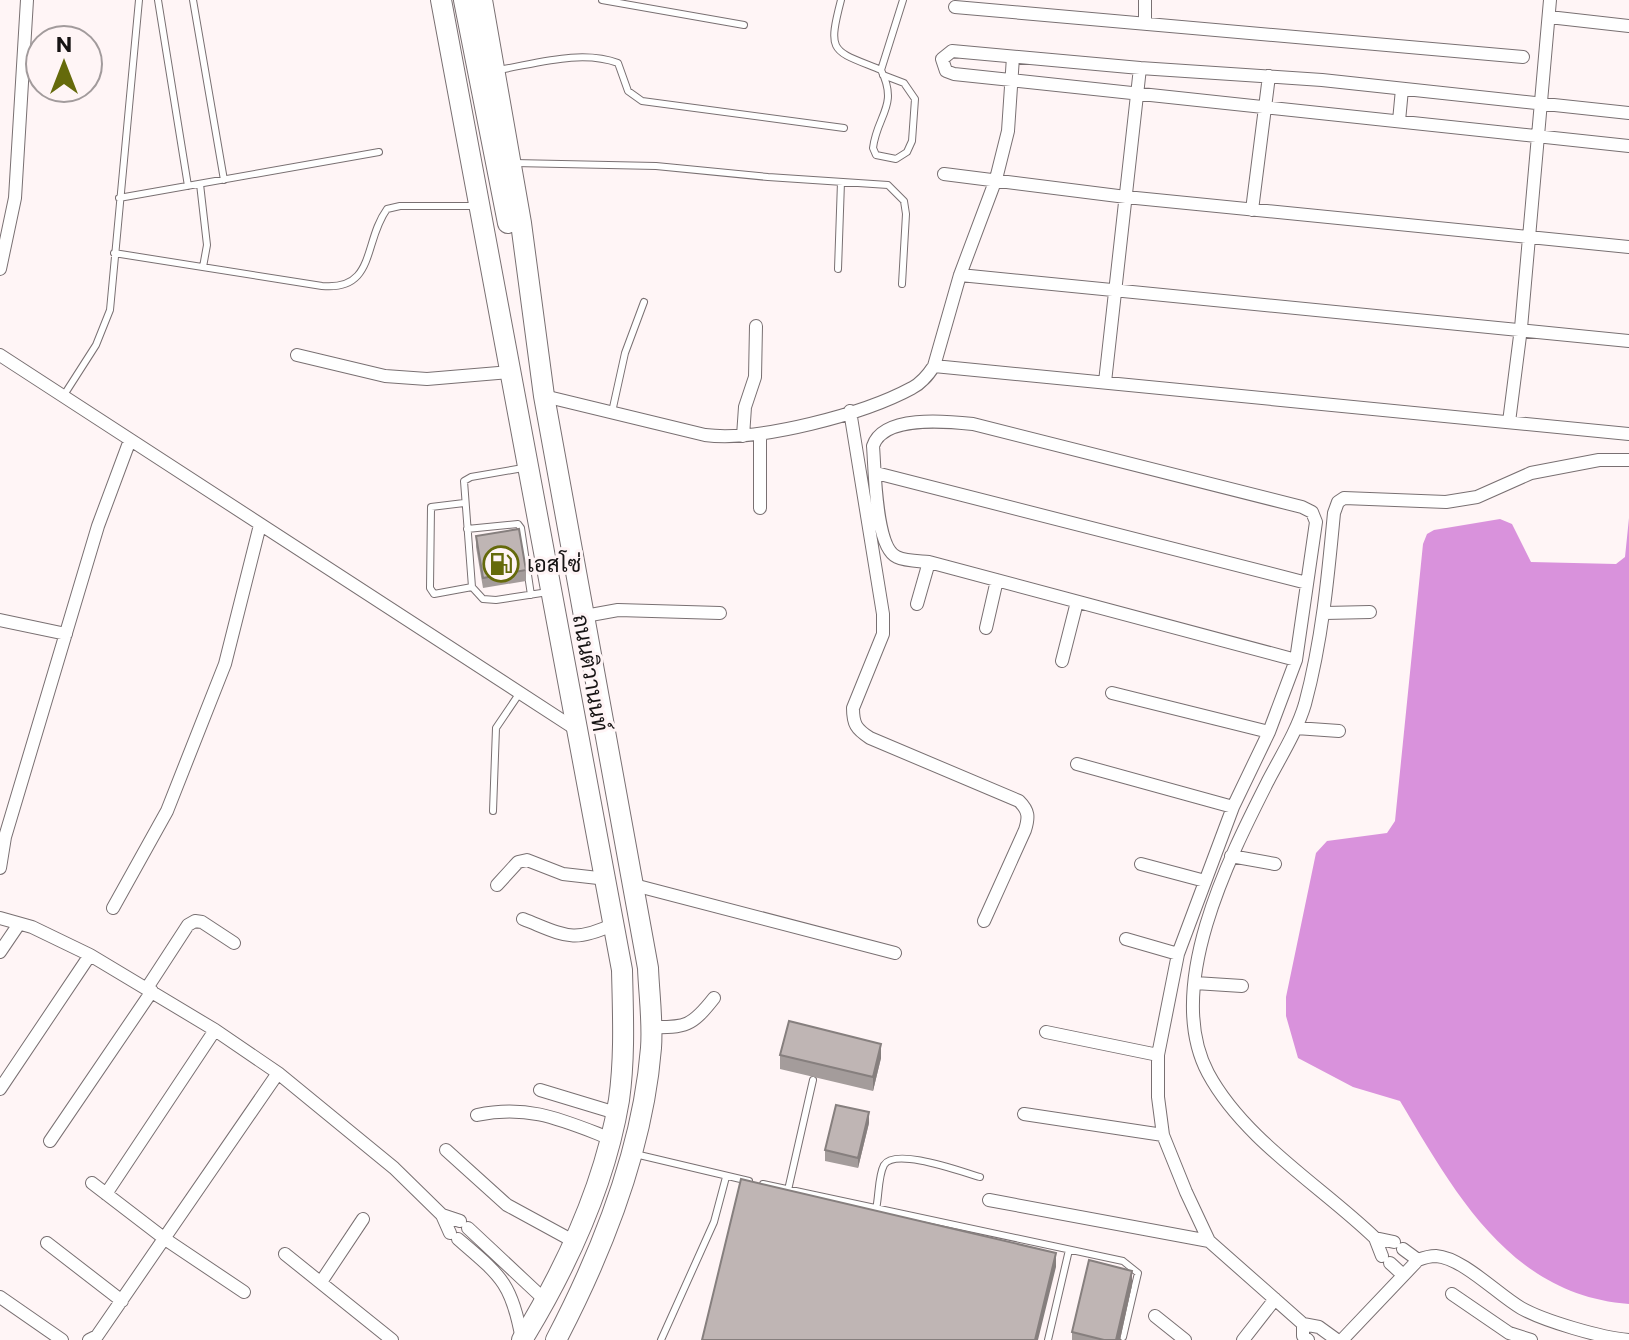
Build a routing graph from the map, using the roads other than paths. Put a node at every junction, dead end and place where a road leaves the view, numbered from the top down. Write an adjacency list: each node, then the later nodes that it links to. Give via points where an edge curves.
1 (27, 0): 50 (street, via 15,198)
2 (139, 0): 43 (lane)
3 (158, 0): 41 (lane)
4 (193, 0): 38 (lane)
5 (441, 0): 44 (main road, ถนนติวานนท์)
6 (464, 0): 65 (main road)
7 (482, 0): 21 (main road, ถนนติวานนท์)
8 (602, 0): 16 (lane)
9 (841, 0): 22 (lane, via 832,34 837,49)
10 (903, 0): 22 (lane)
11 (1145, 0): 15 (street)
12 (1550, 0): 14 (street)
13 (955, 7): 15 (street)
14 (1549, 17): 17 (street); 27 (street)
15 (1145, 24): 19 (street)
16 (744, 25)
17 (1629, 26)
18 (1013, 57): 20 (street); 24 (street); 24 (street, via 952,51 942,59 946,71 954,74)
19 (1523, 57)
20 (1140, 68): 23 (street); 26 (street)
21 (494, 71): 31 (lane, via 574,58 610,60 618,63 628,91 642,101); 35 (main road, ถนนติวานนท์)
22 (882, 72): 22 (lane, via 904,83 915,99 912,141 896,159 876,155 873,148 890,98)
23 (1269, 76): 25 (street); 28 (street)
24 (1012, 79): 26 (street); 37 (street, via 1008,131)
25 (1402, 89): 27 (street); 30 (street)
26 (1137, 94): 28 (street); 42 (street)
27 (1539, 105): 29 (street); 32 (street)
28 (1266, 107): 30 (street); 45 (street)
29 (1629, 113)
30 (1399, 121): 32 (street)
31 (844, 128)
32 (1536, 136): 33 (street); 46 (street)
33 (1629, 146)
34 (379, 152): 38 (lane)
35 (510, 163): 39 (lane, via 656,166); 65 (main road, ถนนติวานนท์)
36 (944, 174): 37 (street)
37 (996, 179): 42 (street); 52 (street)
38 (224, 180): 40 (lane)
39 (841, 182): 51 (lane); 53 (lane, via 888,185 904,201)
40 (200, 184): 41 (lane); 49 (lane, via 207,245)
41 (188, 186): 43 (lane)
42 (1126, 197): 45 (street); 54 (street)
43 (119, 198): 48 (lane)
44 (478, 206): 49 (lane, via 387,209 358,279 343,287); 62 (main road, ถนนติวานนท์)
45 (1252, 210): 46 (street)
46 (1528, 237): 47 (street); 57 (street)
47 (1629, 247)
48 (114, 253): 49 (lane); 64 (lane, via 110,310 96,345)
49 (203, 267)
50 (0, 269)
51 (838, 269)
52 (960, 275): 54 (street); 61 (street)
53 (902, 284)
54 (1116, 289): 57 (street); 63 (street)
55 (644, 302): 67 (lane)
56 (756, 326): 71 (street, via 755,377)
57 (1521, 328): 58 (street); 68 (street)
58 (1629, 341)
59 (0, 355): 64 (street)
60 (297, 355): 62 (street, via 385,376 427,379)
61 (934, 366): 63 (street); 66 (street, via 914,388)
62 (511, 372): 74 (main road, ถนนติวานนท์)
63 (1105, 382): 68 (street)
64 (63, 396): 72 (street)
65 (544, 396): 67 (street); 90 (main road, ถนนติวานนท์)
66 (850, 411): 69 (street); 117 (street, via 883,614 883,634 853,720 870,738 1027,809 1025,830)
67 (612, 412): 71 (street, via 705,435)
68 (1509, 422): 70 (street)
69 (760, 434): 71 (street); 77 (street)
70 (1629, 434)
71 (743, 436)
72 (130, 440): 78 (street); 93 (street)
73 (1629, 460): 89 (street, via 1531,473 1477,497 1446,502 1344,498 1334,513)
74 (529, 467): 76 (lane, via 467,479); 84 (main road, ถนนติวานนท์)
75 (876, 473): 80 (street, via 880,526 888,550 897,558); 82 (street); 82 (street, via 873,446 883,430 946,421 1302,507 1316,522)
76 (464, 503): 79 (lane); 83 (lane, via 431,507 430,588 434,594)
77 (760, 508)
78 (260, 525): 96 (street); 114 (street, via 225,664 167,811)
79 (467, 529): 83 (lane); 84 (lane, via 518,524)
80 (929, 562): 81 (street); 86 (street)
81 (997, 580): 85 (street); 92 (street)
82 (1307, 583): 94 (street)
83 (472, 587): 84 (lane, via 483,599)
84 (541, 593): 99 (main road, ถนนติวานนท์)
85 (1077, 602): 94 (street); 95 (street)
86 (917, 604)
87 (1370, 612): 89 (street)
88 (720, 613): 90 (street, via 618,610)
89 (1325, 613): 98 (street)
90 (585, 616): 113 (main road, ถนนติวานนท์)
91 (0, 620): 93 (street)
92 (986, 628)
93 (66, 634): 105 (street)
94 (1296, 660): 101 (street)
95 (1062, 661)
96 (520, 693): 99 (street); 104 (lane, via 496,728)
97 (1112, 693): 101 (street)
98 (1296, 728): 100 (street); 106 (street)
99 (577, 730): 110 (main road, ถนนติวานนท์)
100 (1339, 731)
101 (1269, 732): 103 (street)
102 (1077, 764): 103 (street)
103 (1233, 807): 111 (street)
104 (493, 811)
105 (2, 836): 109 (street)
106 (1231, 856): 108 (street); 126 (street, via 1203,938)
107 (1141, 864): 111 (street)
108 (1275, 864)
109 (0, 868)
110 (607, 879): 112 (street, via 563,874 527,860 518,862); 119 (main road, ถนนติวานนท์)
111 (1205, 881): 124 (street)
112 (497, 885)
113 (634, 885): 123 (street); 130 (main road, ถนนติวานนท์, via 648,968)
114 (113, 908)
115 (0, 918): 118 (street)
116 (523, 919): 119 (street, via 576,937)
117 (984, 921)
118 (19, 924): 122 (street); 125 (street)
119 (614, 924): 138 (main road, ถนนติวานนท์, via 622,970 623,1046)
120 (1126, 939): 124 (street)
121 (234, 943): 128 (street, via 195,921)
122 (0, 952)
123 (895, 953)
124 (1178, 954): 133 (street)
125 (90, 955): 128 (street); 136 (street)
126 (1195, 983): 127 (street); 155 (street, via 1197,1050 1209,1076 1250,1130)
127 (1242, 986)
128 (149, 990): 131 (street); 143 (street)
129 (714, 998): 130 (street, via 683,1027)
130 (650, 1027): 145 (main road, ถนนติวานนท์, via 644,1101)
131 (215, 1030): 134 (street); 150 (street)
132 (1046, 1032): 133 (street)
133 (1158, 1055): 141 (street)
134 (278, 1073): 153 (street, via 394,1168); 156 (street)
135 (813, 1080): 149 (lane)
136 (0, 1089)
137 (540, 1090): 138 (street)
138 (616, 1113): 142 (main road, ถนนติวานนท์)
139 (1024, 1114): 141 (street)
140 (477, 1115): 142 (street, via 500,1110 541,1113)
141 (1163, 1135): 157 (street)
142 (609, 1138): 158 (main road, ถนนติวานนท์)
143 (50, 1141)
144 (446, 1150): 158 (street, via 507,1205)
145 (631, 1154): 146 (lane); 182 (main road, ถนนติวานนท์, via 594,1257)
146 (726, 1177): 149 (lane); 183 (lane, via 714,1222)
147 (980, 1177): 152 (lane, via 892,1158 884,1165)
148 (92, 1183): 150 (street)
149 (788, 1190): 152 (lane)
150 (106, 1194): 156 (street)
151 (989, 1200): 157 (street)
152 (876, 1209): 161 (lane)
153 (442, 1215): 160 (street); 164 (street, via 454,1236)
154 (363, 1219): 166 (street)
155 (1375, 1238): 163 (street, via 1398,1245); 165 (street, via 1386,1260)
156 (165, 1239): 167 (street); 171 (street)
157 (1209, 1241): 170 (street)
158 (575, 1242): 172 (main road, ถนนติวานนท์)
159 (47, 1243): 171 (street)
160 (494, 1250): 164 (street); 172 (street)
161 (1069, 1250): 177 (lane, via 1123,1261 1138,1273); 184 (lane)
162 (285, 1254): 166 (street)
163 (1418, 1260): 165 (street); 173 (street, via 1452,1260)
164 (484, 1261): 181 (street, via 511,1292)
165 (1403, 1275): 188 (street)
166 (321, 1282): 180 (street)
167 (244, 1292)
168 (1452, 1294): 176 (street)
169 (0, 1297): 178 (street)
170 (1275, 1299): 175 (street); 186 (street)
171 (122, 1301): 179 (street)
172 (546, 1301): 181 (main road, ถนนติวานนท์)
173 (1523, 1309): 176 (street); 190 (street)
174 (1155, 1316): 185 (street)
175 (1303, 1324): 187 (street); 188 (street)
176 (1507, 1336): 189 (street)
177 (1123, 1337)
178 (62, 1340)
179 (89, 1340)
180 (392, 1340)
181 (522, 1340)
182 (556, 1340)
183 (661, 1340)
184 (1048, 1340)
185 (1185, 1340)
186 (1243, 1340)
187 (1308, 1340)
188 (1340, 1340)
189 (1531, 1340)
190 (1629, 1340)

